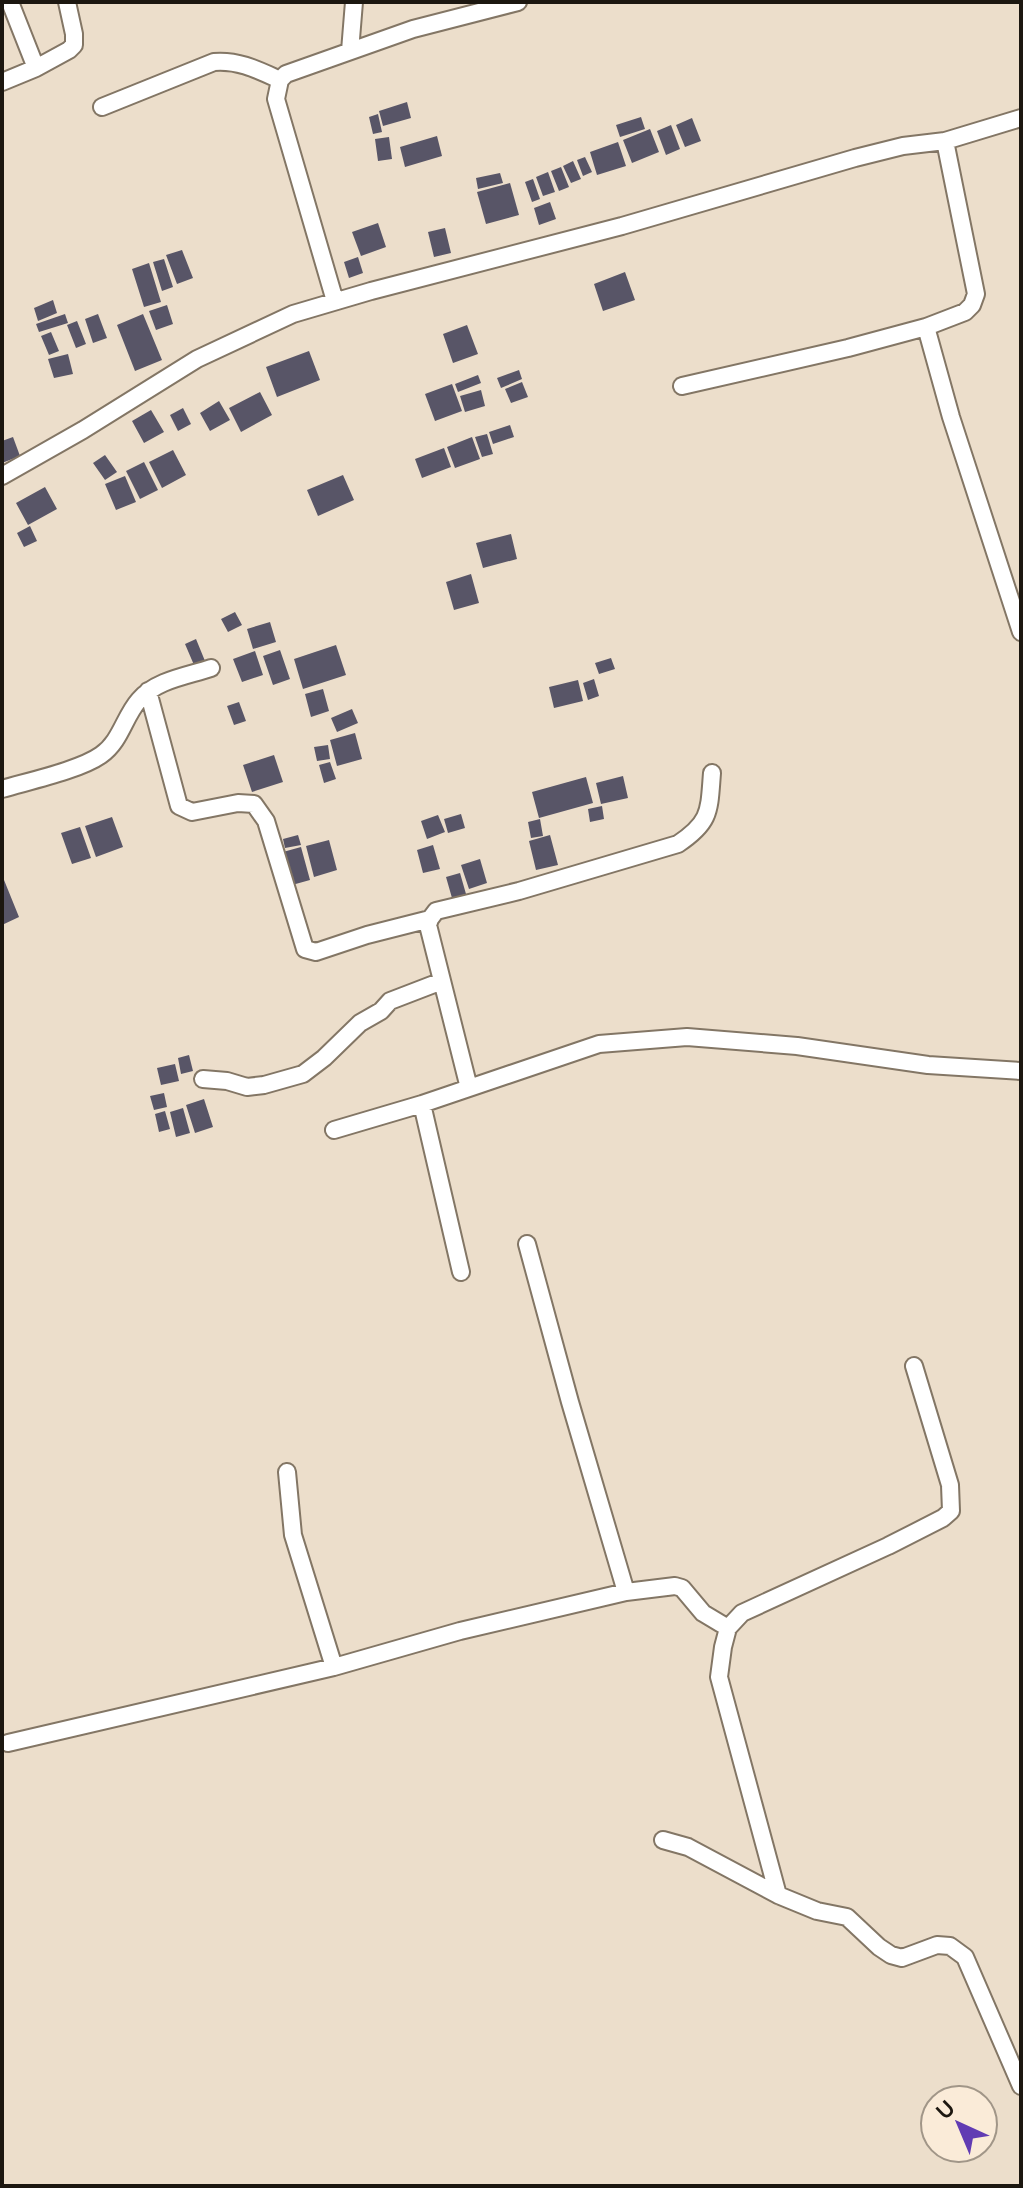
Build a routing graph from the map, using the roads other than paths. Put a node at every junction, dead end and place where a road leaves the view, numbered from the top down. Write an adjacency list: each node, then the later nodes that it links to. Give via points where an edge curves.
1 (10, 2): 6 (street)
2 (67, 2): 6 (street, via 74,45)
3 (354, 2): 5 (street)
4 (518, 2): 5 (street)
5 (350, 51): 7 (street)
6 (36, 68): 8 (street)
7 (280, 80): 9 (street, via 230,60 214,62); 12 (street, via 276,99)
8 (2, 82)
9 (102, 107)
10 (1021, 118): 11 (street)
11 (945, 141): 12 (street, via 855,158); 13 (street, via 976,294 965,312)
12 (335, 301): 15 (street, via 293,314 197,359)
13 (926, 327): 14 (street); 16 (street)
14 (682, 386)
15 (2, 476)
16 (1021, 632)
17 (211, 668): 18 (street)
18 (148, 691): 20 (street, via 102,755); 21 (street, via 179,806 192,812 254,804 266,821 305,949 316,952)
19 (712, 773): 21 (street, via 709,813 678,844 436,911)
20 (2, 789)
21 (430, 919): 22 (street)
22 (442, 981): 24 (street, via 390,1001 303,1074 247,1087); 25 (street)
23 (1021, 1071): 25 (street, via 687,1037 599,1044)
24 (203, 1079)
25 (469, 1088): 26 (street)
26 (422, 1104): 27 (street); 29 (street)
27 (334, 1130)
28 (527, 1244): 32 (street)
29 (461, 1272)
30 (914, 1366): 33 (street, via 950,1485 951,1511 742,1613)
31 (287, 1472): 34 (street, via 293,1535)
32 (626, 1592): 33 (street, via 682,1588 703,1613); 34 (street)
33 (728, 1628): 37 (street, via 719,1677)
34 (334, 1667): 35 (street)
35 (8, 1743)
36 (663, 1840): 37 (street, via 688,1847)
37 (778, 1895): 38 (street, via 847,1917 891,1955 902,1958 937,1945 950,1946 965,1957)
38 (1021, 2086)

